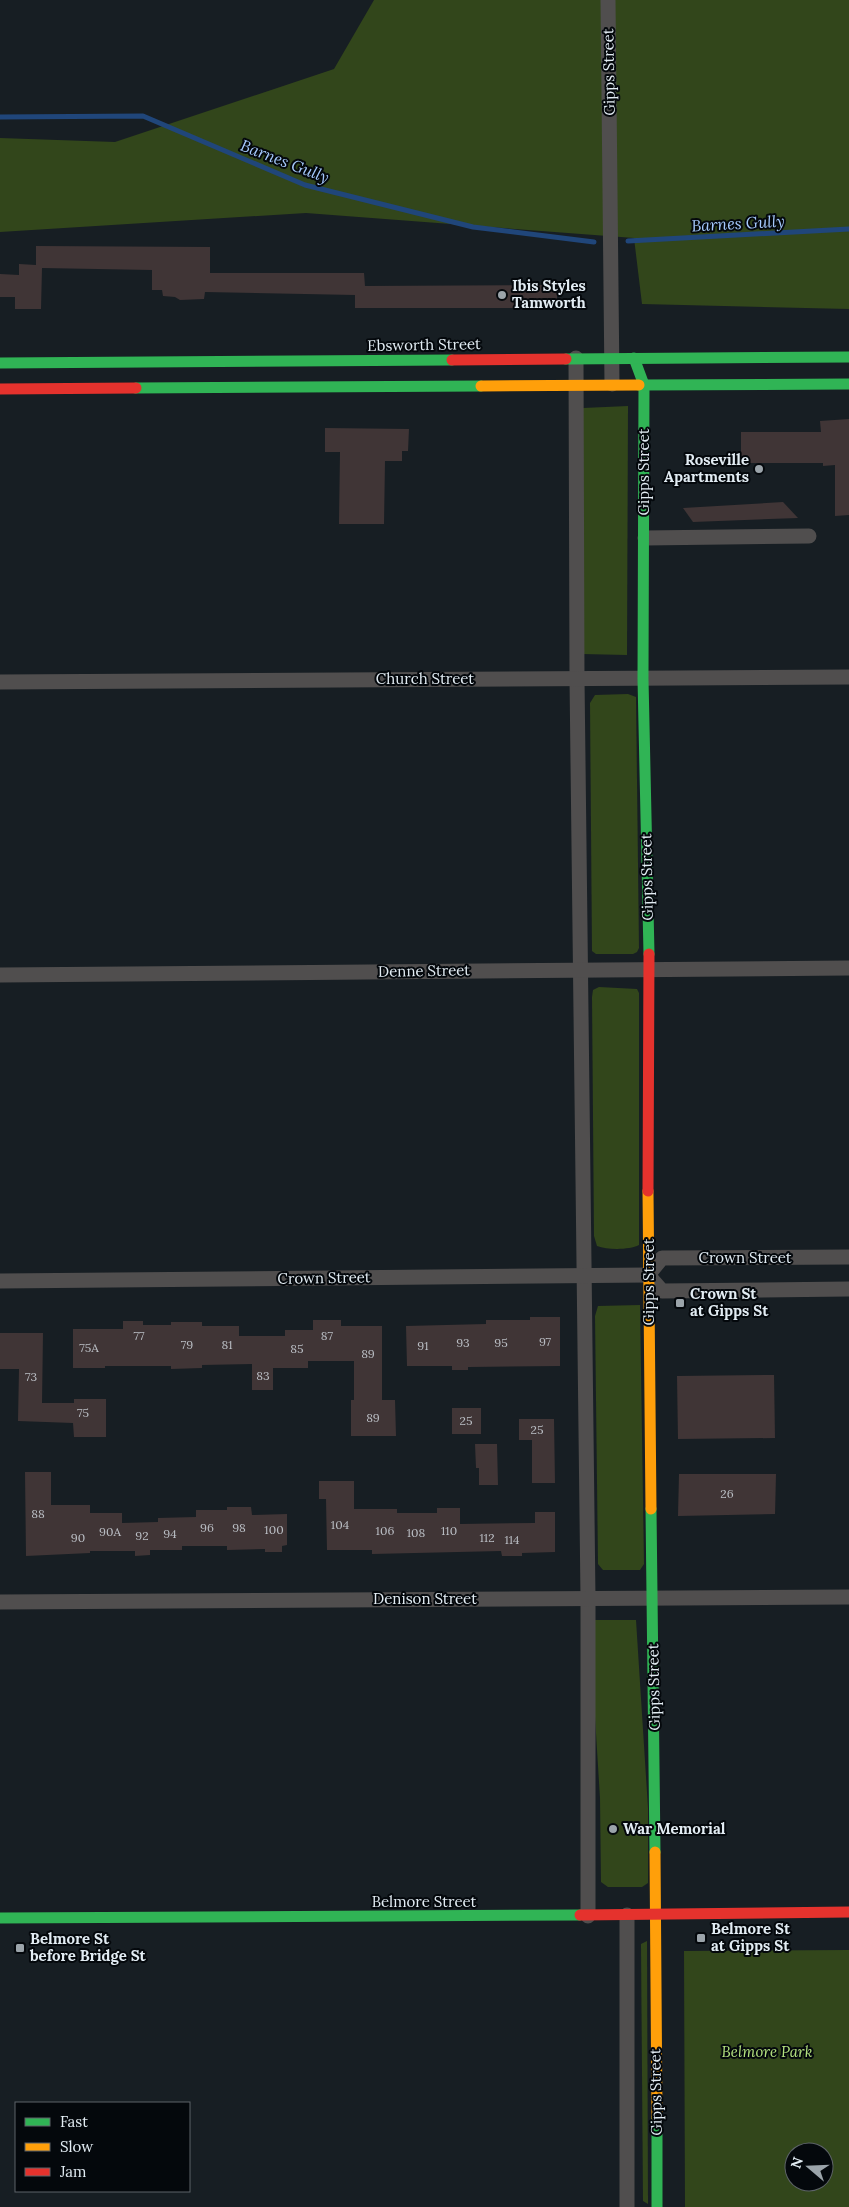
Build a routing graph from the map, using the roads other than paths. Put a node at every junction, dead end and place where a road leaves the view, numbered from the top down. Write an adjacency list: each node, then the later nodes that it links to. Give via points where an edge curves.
1 (608, 0): 4 (street, Gipps Street)
2 (849, 356): 5 (street, Ebsworth Street)
3 (576, 358): 4 (street, Ebsworth Street); 6 (street, Ebsworth Street); 7 (street)
4 (612, 358): 5 (street, Ebsworth Street); 8 (street, Gipps Street)
5 (634, 358): 9 (street, Gipps Street)
6 (0, 363)
7 (577, 384): 8 (street); 11 (street); 15 (street)
8 (612, 384): 9 (street)
9 (644, 384): 10 (street); 13 (street, Gipps Street)
10 (849, 384)
11 (0, 389)
12 (809, 536): 13 (street)
13 (645, 538): 16 (street, Gipps Street)
14 (849, 677): 16 (street, Church Street)
15 (577, 678): 16 (street, Church Street); 17 (street, Church Street); 20 (street)
16 (644, 679): 19 (street, Gipps Street)
17 (0, 682)
18 (849, 968): 19 (street, Denne Street)
19 (649, 969): 20 (street, Denne Street); 24 (street, Gipps Street)
20 (581, 970): 21 (street, Denne Street); 23 (street)
21 (0, 975)
22 (849, 1258): 24 (street, Crown Street, via 662,1258)
23 (585, 1275): 24 (street, Crown Street); 25 (street, Crown Street); 29 (street)
24 (648, 1275): 26 (street, via 662,1291); 27 (street, Gipps Street)
25 (0, 1282)
26 (849, 1289)
27 (652, 1597): 28 (street, Denison Street); 29 (street, Denison Street); 32 (street, Gipps Street)
28 (849, 1597)
29 (588, 1598): 30 (street, Denison Street); 33 (street)
30 (0, 1602)
31 (849, 1912): 32 (street, Belmore Street)
32 (655, 1915): 34 (street, Belmore Street); 37 (street, Gipps Street)
33 (588, 1916): 34 (street, Belmore Street); 35 (street, Belmore Street)
34 (627, 1916): 36 (street, Gipps Street)
35 (0, 1918)
36 (627, 2207)
37 (657, 2207)

